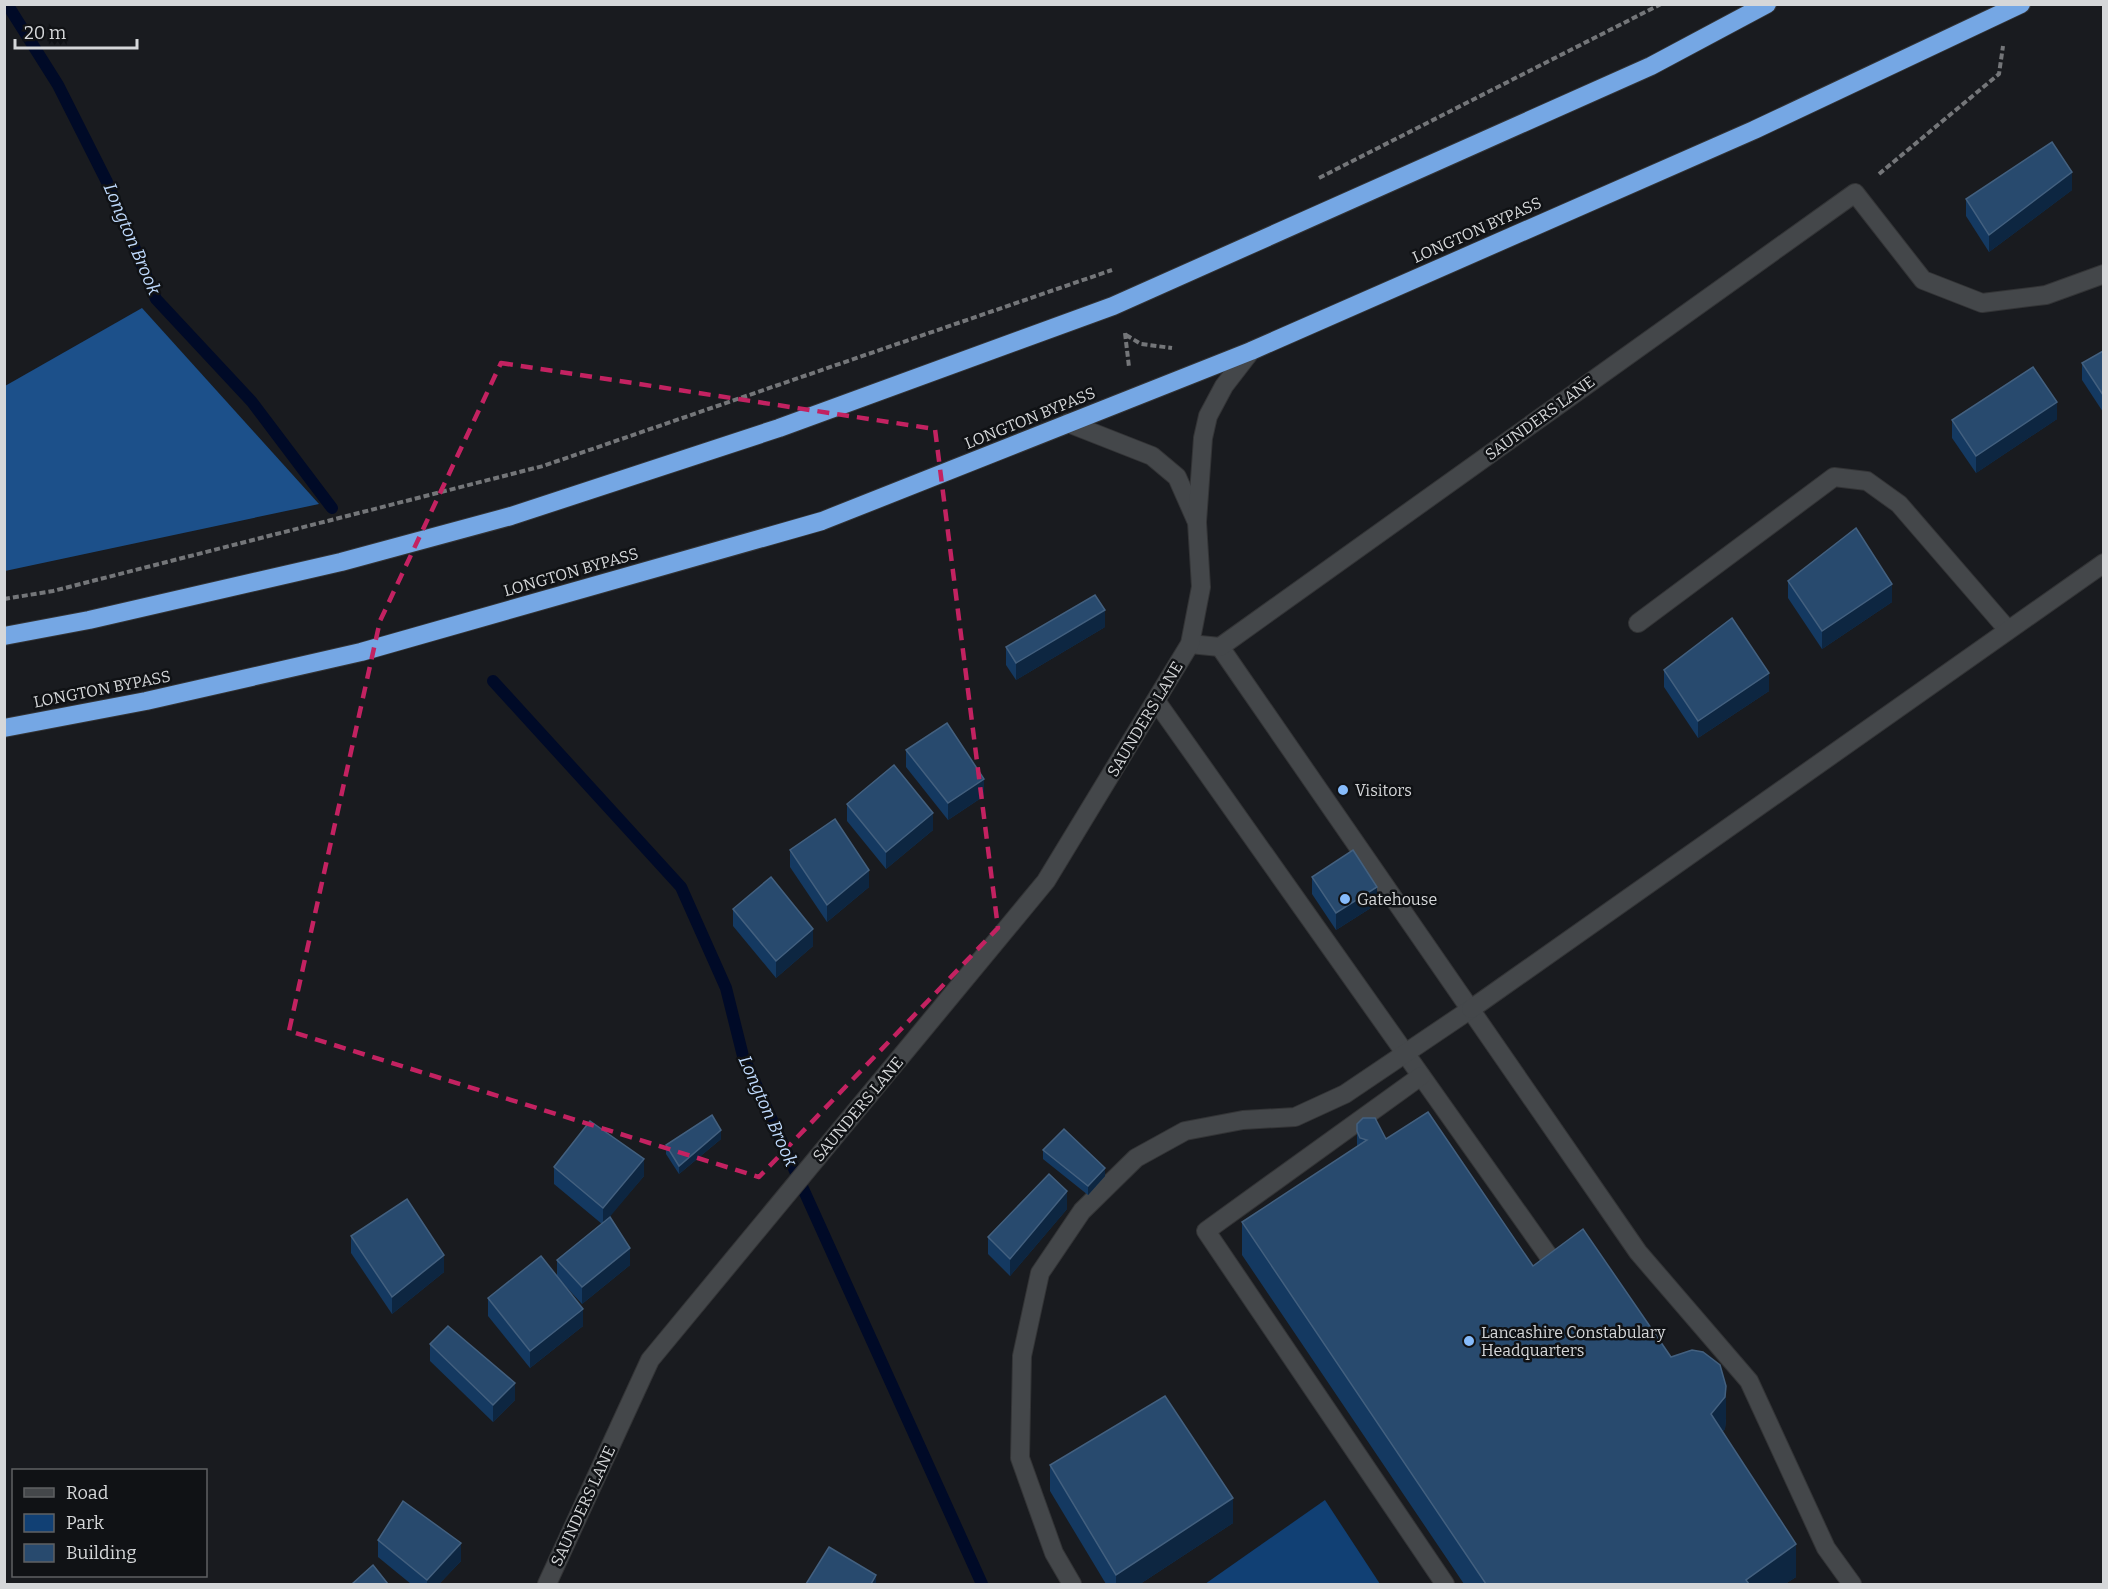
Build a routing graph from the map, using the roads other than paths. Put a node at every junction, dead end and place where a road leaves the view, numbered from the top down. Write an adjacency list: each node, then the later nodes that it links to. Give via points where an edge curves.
1 (1767, 4): 10 (highway, via 1651,66 1113,306 779,428 511,516 341,562)
2 (2014, 8): 4 (highway, LONGTON BYPASS, via 1754,130)
3 (2103, 274): 12 (street, SAUNDERS LANE, via 2046,295 1982,303 1923,280 1855,193)
4 (1251, 351): 5 (highway, LONGTON BYPASS); 6 (street, SAUNDERS LANE, via 1224,386 1208,416)
5 (1068, 423): 6 (street, SAUNDERS LANE, via 1152,456 1177,477); 14 (highway, LONGTON BYPASS, via 822,521 361,651 146,701)
6 (1197, 522): 11 (street, SAUNDERS LANE, via 1201,587)
7 (2103, 563): 9 (street)
8 (1638, 623): 9 (street, via 1834,477 1867,481 1899,504)
9 (2008, 630): 15 (street)
10 (4, 636)
11 (1190, 644): 12 (street, SAUNDERS LANE); 13 (street, SAUNDERS LANE)
12 (1220, 647): 15 (street)
13 (1156, 701): 16 (street); 19 (street, SAUNDERS LANE, via 1046,881 650,1360)
14 (4, 728)
15 (1471, 1009): 16 (street); 22 (street, via 1638,1252 1749,1380 1826,1548)
16 (1405, 1053): 17 (street); 20 (street, via 1345,1094 1295,1118 1244,1120 1185,1131 1136,1158 1082,1211 1040,1273 1022,1356 1020,1458 1054,1553)
17 (1421, 1076): 18 (street); 21 (street, via 1206,1231)
18 (1555, 1264)
19 (547, 1584)
20 (1072, 1584)
21 (1445, 1584)
22 (1852, 1584)

